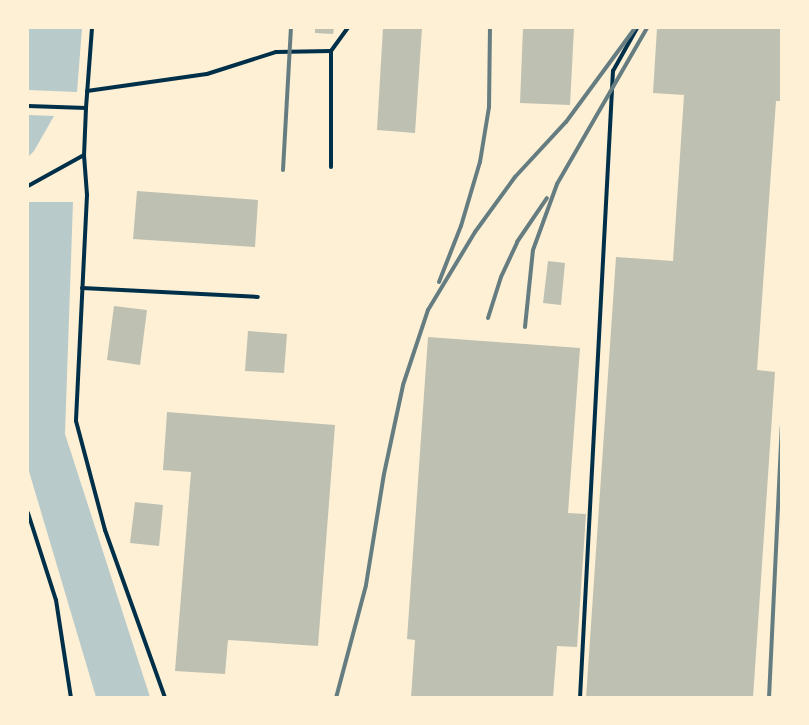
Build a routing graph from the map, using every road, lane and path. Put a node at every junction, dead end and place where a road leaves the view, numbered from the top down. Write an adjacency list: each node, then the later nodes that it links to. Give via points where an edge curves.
1 (92, 28): 5 (lane)
2 (348, 28): 4 (lane)
3 (637, 28): 16 (lane, via 613,71)
4 (331, 51): 5 (lane, via 276,52 207,74); 9 (lane)
5 (87, 90): 7 (lane)
6 (28, 106): 7 (lane)
7 (86, 108): 8 (lane)
8 (84, 155): 10 (lane); 11 (lane, via 87,195)
9 (331, 167)
10 (28, 186)
11 (82, 288): 12 (lane); 15 (lane, via 76,421 105,530)
12 (258, 297)
13 (28, 513): 14 (lane, via 56,600)
14 (71, 698)
15 (165, 698)
16 (580, 698)

